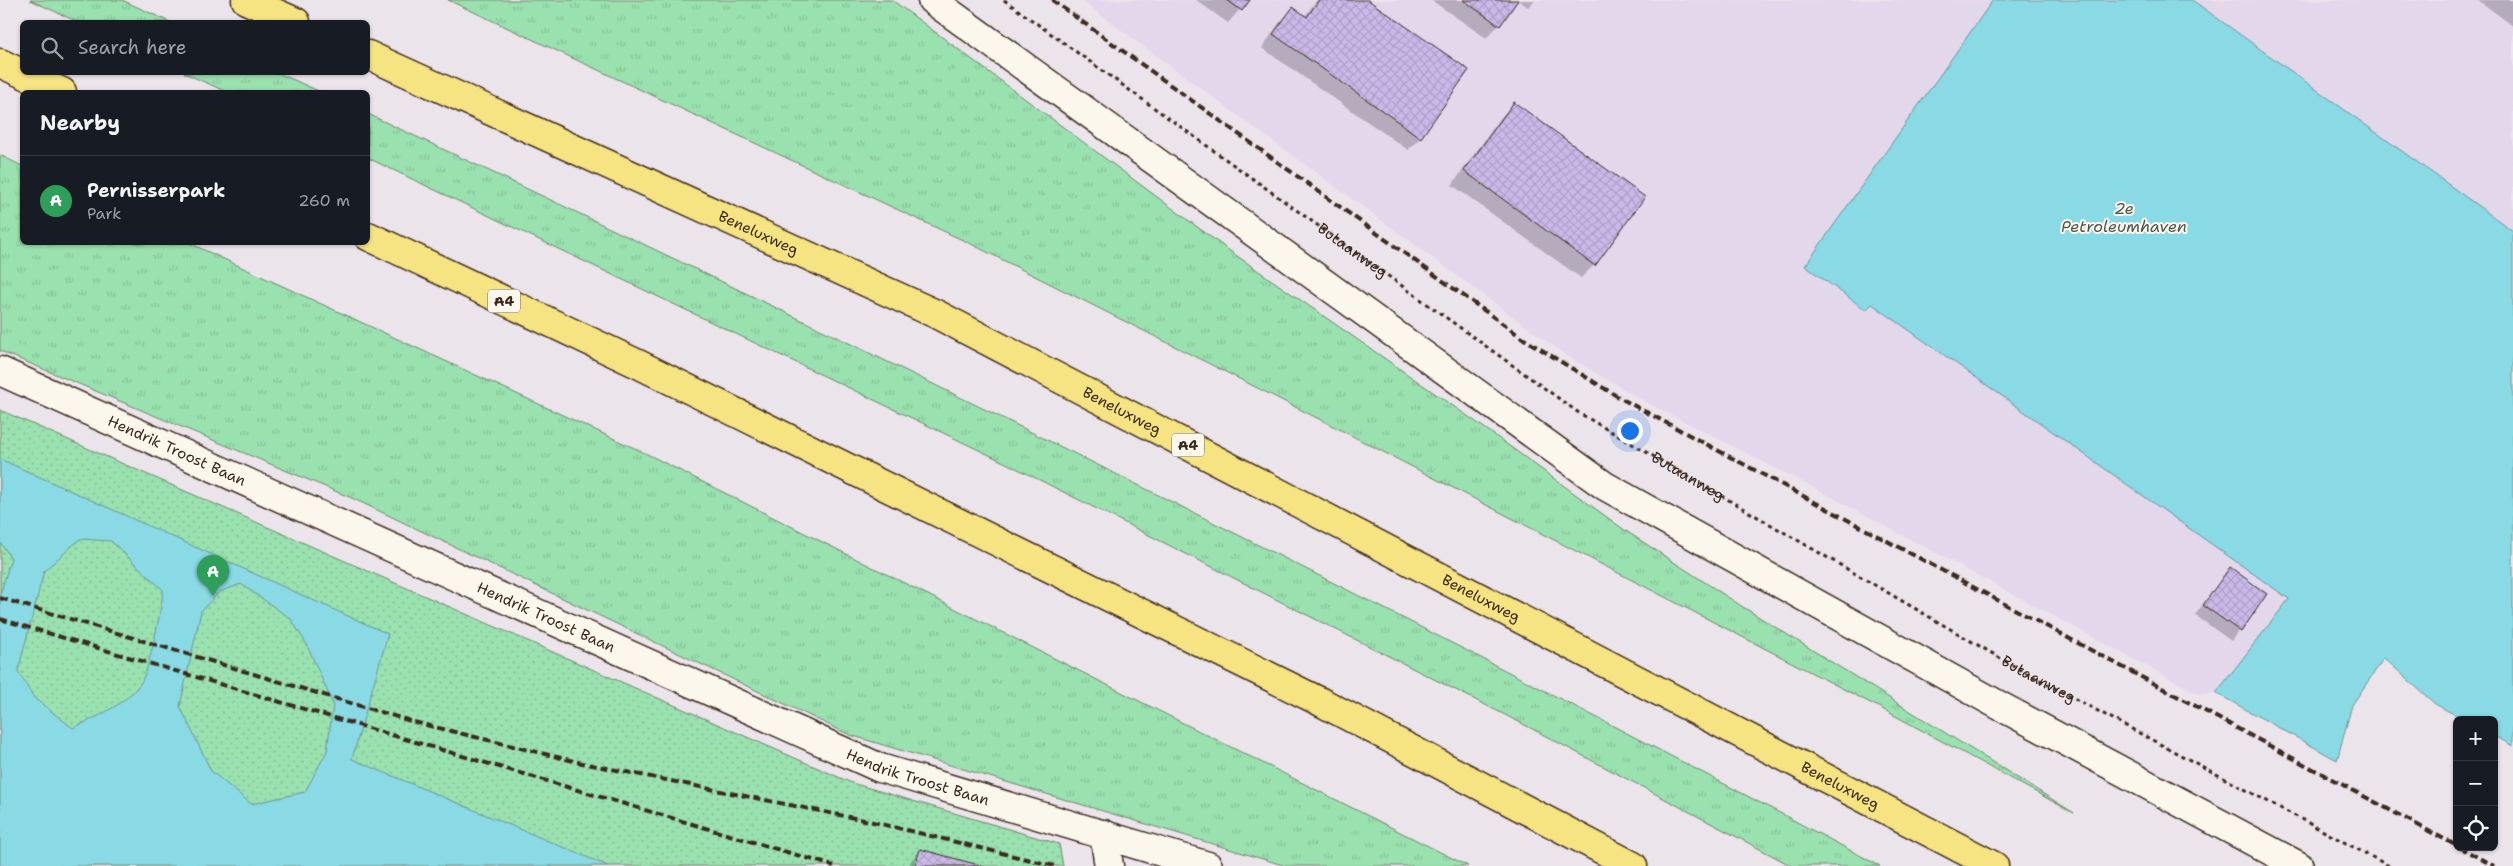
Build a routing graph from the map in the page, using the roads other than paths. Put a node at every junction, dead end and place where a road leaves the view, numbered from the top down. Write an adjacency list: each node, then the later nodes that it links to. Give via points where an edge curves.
1 (246, 0): 3 (highway)
2 (932, 0): 16 (street, via 1606,486 2002,707)
3 (291, 20)
4 (370, 56): 15 (highway, Beneluxweg / A4, via 936,314)
5 (0, 63): 6 (highway)
6 (20, 72)
7 (26, 75): 8 (highway)
8 (58, 90)
9 (370, 237): 14 (highway, A4, via 640,365 1312,698)
10 (0, 371): 11 (street, Hendrik Troost Baan, via 880,768)
11 (1104, 834): 12 (street); 13 (street, Hendrik Troost Baan)
12 (1109, 866)
13 (1208, 866)
14 (1633, 866)
15 (1994, 866)
16 (2299, 866)

